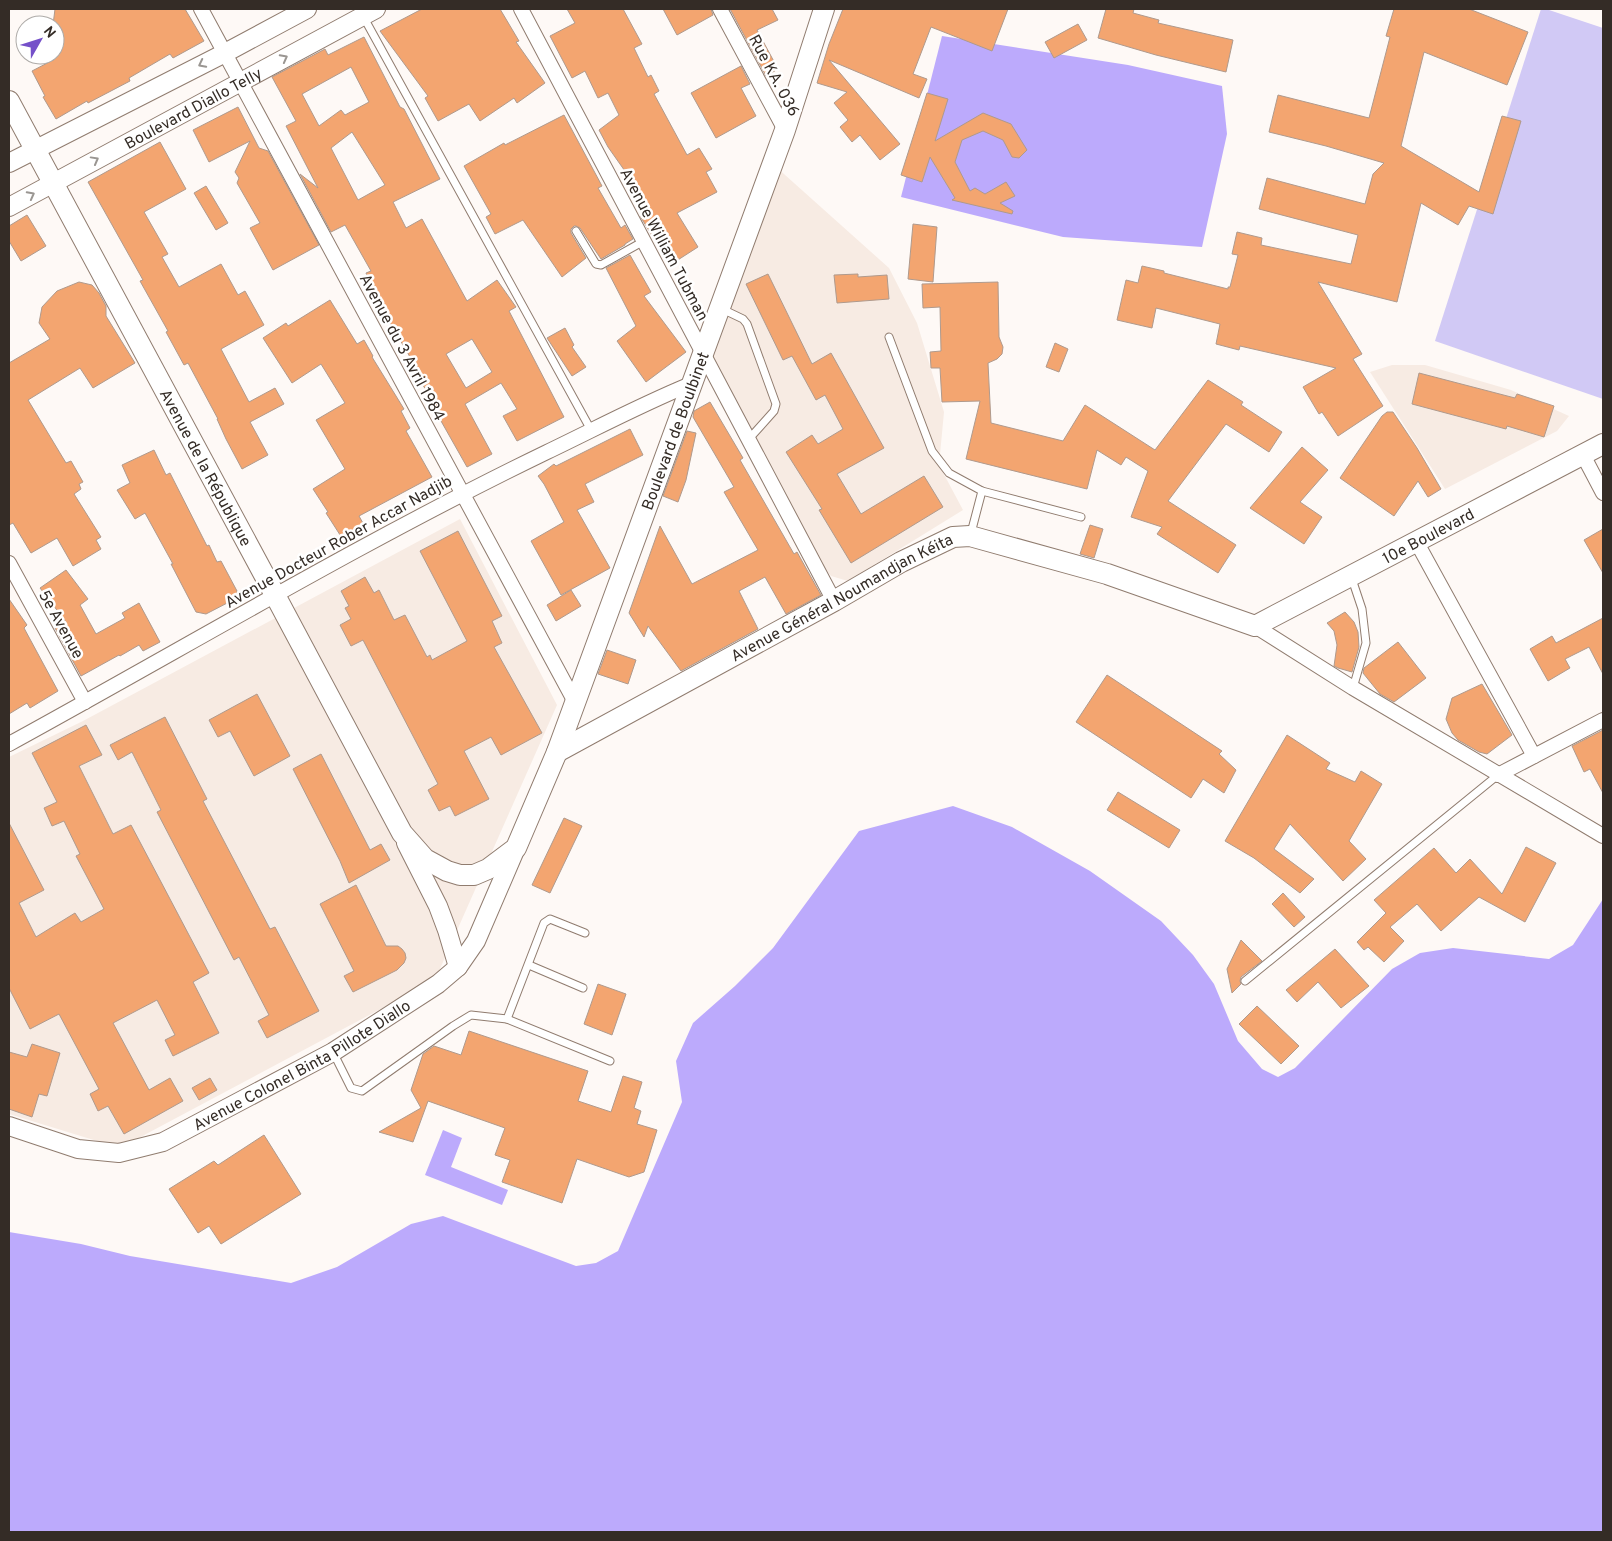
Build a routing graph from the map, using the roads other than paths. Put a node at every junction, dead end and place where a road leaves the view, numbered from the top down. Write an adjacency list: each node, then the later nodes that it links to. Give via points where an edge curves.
1 (201, 9): 7 (street, Avenue du 3 Avril 1984)
2 (307, 9): 7 (street, Boulevard Diallo Telly)
3 (521, 9): 16 (street, Avenue William Tubman)
4 (720, 9): 10 (street, Rue KA. 036)
5 (824, 9): 10 (main road, Boulevard de Boulbinet)
6 (369, 12): 8 (street, Boulevard Diallo Telly, one-way to 6); 21 (lane)
7 (225, 53): 8 (street, Avenue du 3 Avril 1984); 11 (street, Boulevard Diallo Telly, one-way to 11)
8 (240, 81): 13 (street, Boulevard Diallo Telly, one-way to 8); 26 (street, Avenue du 3 Avril 1984)
9 (9, 101): 11 (main road, Avenue de la République)
10 (785, 130): 17 (main road, Boulevard de Boulbinet)
11 (34, 150): 12 (street, Boulevard Diallo Telly); 13 (main road, Avenue de la République)
12 (9, 164)
13 (52, 184): 14 (street, Boulevard Diallo Telly, one-way to 13); 33 (main road, Avenue de la République)
14 (9, 207)
15 (576, 231): 16 (lane, via 596,264 601,265)
16 (644, 242): 19 (street, Avenue William Tubman)
17 (720, 307): 19 (main road, Boulevard de Boulbinet); 22 (lane, via 747,324 776,404)
18 (889, 337): 25 (lane, via 932,451 949,473)
19 (702, 354): 20 (main road, Boulevard de Boulbinet); 22 (street, Avenue William Tubman)
20 (691, 384): 21 (street, Avenue Docteur Rober Accar Nadjib); 38 (main road, Boulevard de Boulbinet)
21 (591, 430): 26 (street, Avenue Docteur Rober Accar Nadjib)
22 (748, 440): 34 (street, Avenue William Tubman)
23 (1603, 444): 24 (main road, 10e Boulevard)
24 (1583, 454): 27 (street); 30 (main road, 10e Boulevard)
25 (982, 490): 28 (lane); 29 (lane)
26 (462, 493): 33 (street, Avenue Docteur Rober Accar Nadjib); 38 (street, Avenue du 3 Avril 1984)
27 (1603, 493)
28 (1081, 517)
29 (970, 536): 34 (main road, Avenue Général Noumandjan Kéita, via 952,537 938,543); 35 (main road, Avenue Général Noumandjan Kéita, via 1107,574)
30 (1416, 541): 32 (main road, 10e Boulevard); 42 (street)
31 (9, 563): 37 (street, 5e Avenue)
32 (1351, 576): 35 (main road, 10e Boulevard); 36 (lane, via 1362,609 1366,643)
33 (275, 595): 37 (street, Avenue Docteur Rober Accar Nadjib); 44 (main road, Avenue de la République)
34 (834, 601): 41 (main road, Avenue Général Noumandjan Kéita)
35 (1255, 626): 36 (street)
36 (1353, 688): 43 (street)
37 (85, 702): 40 (street, Avenue Docteur Rober Accar Nadjib)
38 (575, 702): 41 (main road, Boulevard de Boulbinet)
39 (1603, 720): 42 (street)
40 (9, 744)
41 (557, 752): 46 (main road, Boulevard de Boulbinet)
42 (1534, 756): 43 (street)
43 (1498, 775): 45 (street); 50 (lane)
44 (402, 833): 46 (main road, Avenue de la République, via 425,859 460,875 474,875 488,869); 49 (street, Avenue de la République, via 438,906)
45 (1603, 836)
46 (516, 848): 49 (street, Avenue Colonel Binta Pillote Diallo, via 476,941)
47 (585, 933): 48 (lane, via 550,919 544,923)
48 (529, 965): 51 (lane); 52 (lane)
49 (458, 967): 53 (street, Avenue Colonel Binta Pillote Diallo, via 438,984)
50 (1245, 981)
51 (583, 988)
52 (507, 1020): 53 (lane, via 471,1015 362,1092 351,1088); 54 (lane)
53 (333, 1052): 55 (street, Avenue Colonel Binta Pillote Diallo, via 163,1142 119,1152 78,1149)
54 (610, 1061)
55 (9, 1126)

